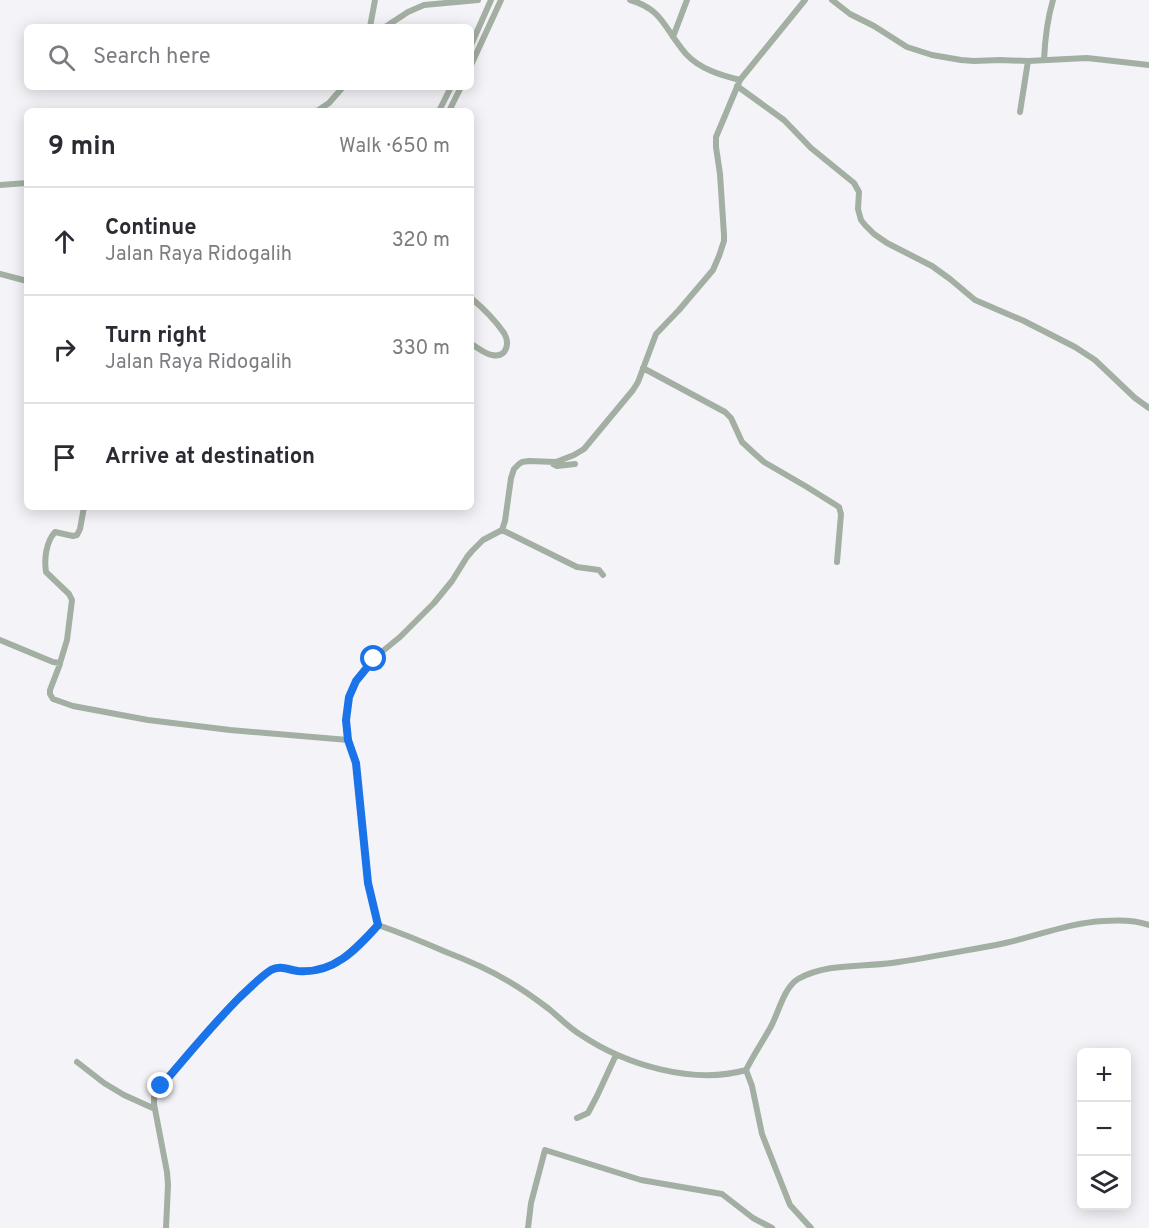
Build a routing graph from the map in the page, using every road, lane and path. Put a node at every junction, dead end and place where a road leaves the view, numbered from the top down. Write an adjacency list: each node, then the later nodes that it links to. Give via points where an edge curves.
1 (375, 0): 12 (street)
2 (478, 0): 11 (street)
3 (491, 0): 15 (street)
4 (501, 0): 16 (street)
5 (630, 0): 14 (street, via 657,14)
6 (687, 0): 14 (street)
7 (805, 0): 20 (street)
8 (832, 0): 18 (street, via 919,52 961,60)
9 (1053, 0): 17 (street, via 1046,26)
10 (455, 1): 11 (street); 13 (street, via 417,7)
11 (473, 1)
12 (371, 24)
13 (390, 24)
14 (673, 37): 20 (street, via 703,68)
15 (474, 38)
16 (474, 59)
17 (1044, 60): 18 (street); 19 (street, via 1087,58)
18 (1028, 61): 27 (street)
19 (1149, 65)
20 (739, 83): 34 (street, via 716,136 724,235 719,256 705,280 656,334); 35 (street, via 854,183 859,192 861,220 874,234 932,266 975,300 1075,346)
21 (340, 90): 24 (street)
22 (449, 90): 25 (street)
23 (459, 90): 26 (street)
24 (322, 108)
25 (440, 108)
26 (450, 108)
27 (1020, 112)
28 (24, 183): 29 (street)
29 (0, 185)
30 (0, 274): 31 (street)
31 (24, 280)
32 (474, 301): 33 (street, via 505,334 508,343 506,350 492,355)
33 (474, 346)
34 (644, 368): 36 (street, via 633,390 584,449); 40 (street, via 725,412 742,442 764,462 839,507)
35 (1149, 408)
36 (548, 462): 37 (street, via 557,466); 39 (street, via 522,462 514,469)
37 (575, 464)
38 (83, 510): 43 (street, via 77,535 54,532 47,548 46,572 72,600)
39 (502, 530): 41 (street, via 577,567 598,570); 44 (street, via 472,550 434,603 356,681 347,711)
40 (837, 562)
41 (603, 575)
42 (0, 640): 43 (street)
43 (60, 664): 44 (street, via 50,694 53,699 73,706 148,720)
44 (348, 740): 45 (street, via 356,763 368,883)
45 (378, 925): 47 (street, via 496,974 537,1000 580,1035); 50 (street, via 331,966 312,971 273,969 257,981 214,1023 161,1086 154,1097)
46 (1149, 926): 49 (street, via 1103,921 996,945 808,974 788,990)
47 (616, 1055): 49 (street, via 702,1076); 51 (street, via 588,1113)
48 (77, 1062): 50 (street, via 104,1083)
49 (746, 1070): 55 (street, via 762,1134 790,1205)
50 (155, 1109): 52 (street, via 167,1172)
51 (577, 1118)
52 (166, 1228)
53 (528, 1228): 54 (street, via 545,1150 641,1180 722,1194)
54 (772, 1228)
55 (811, 1228)

